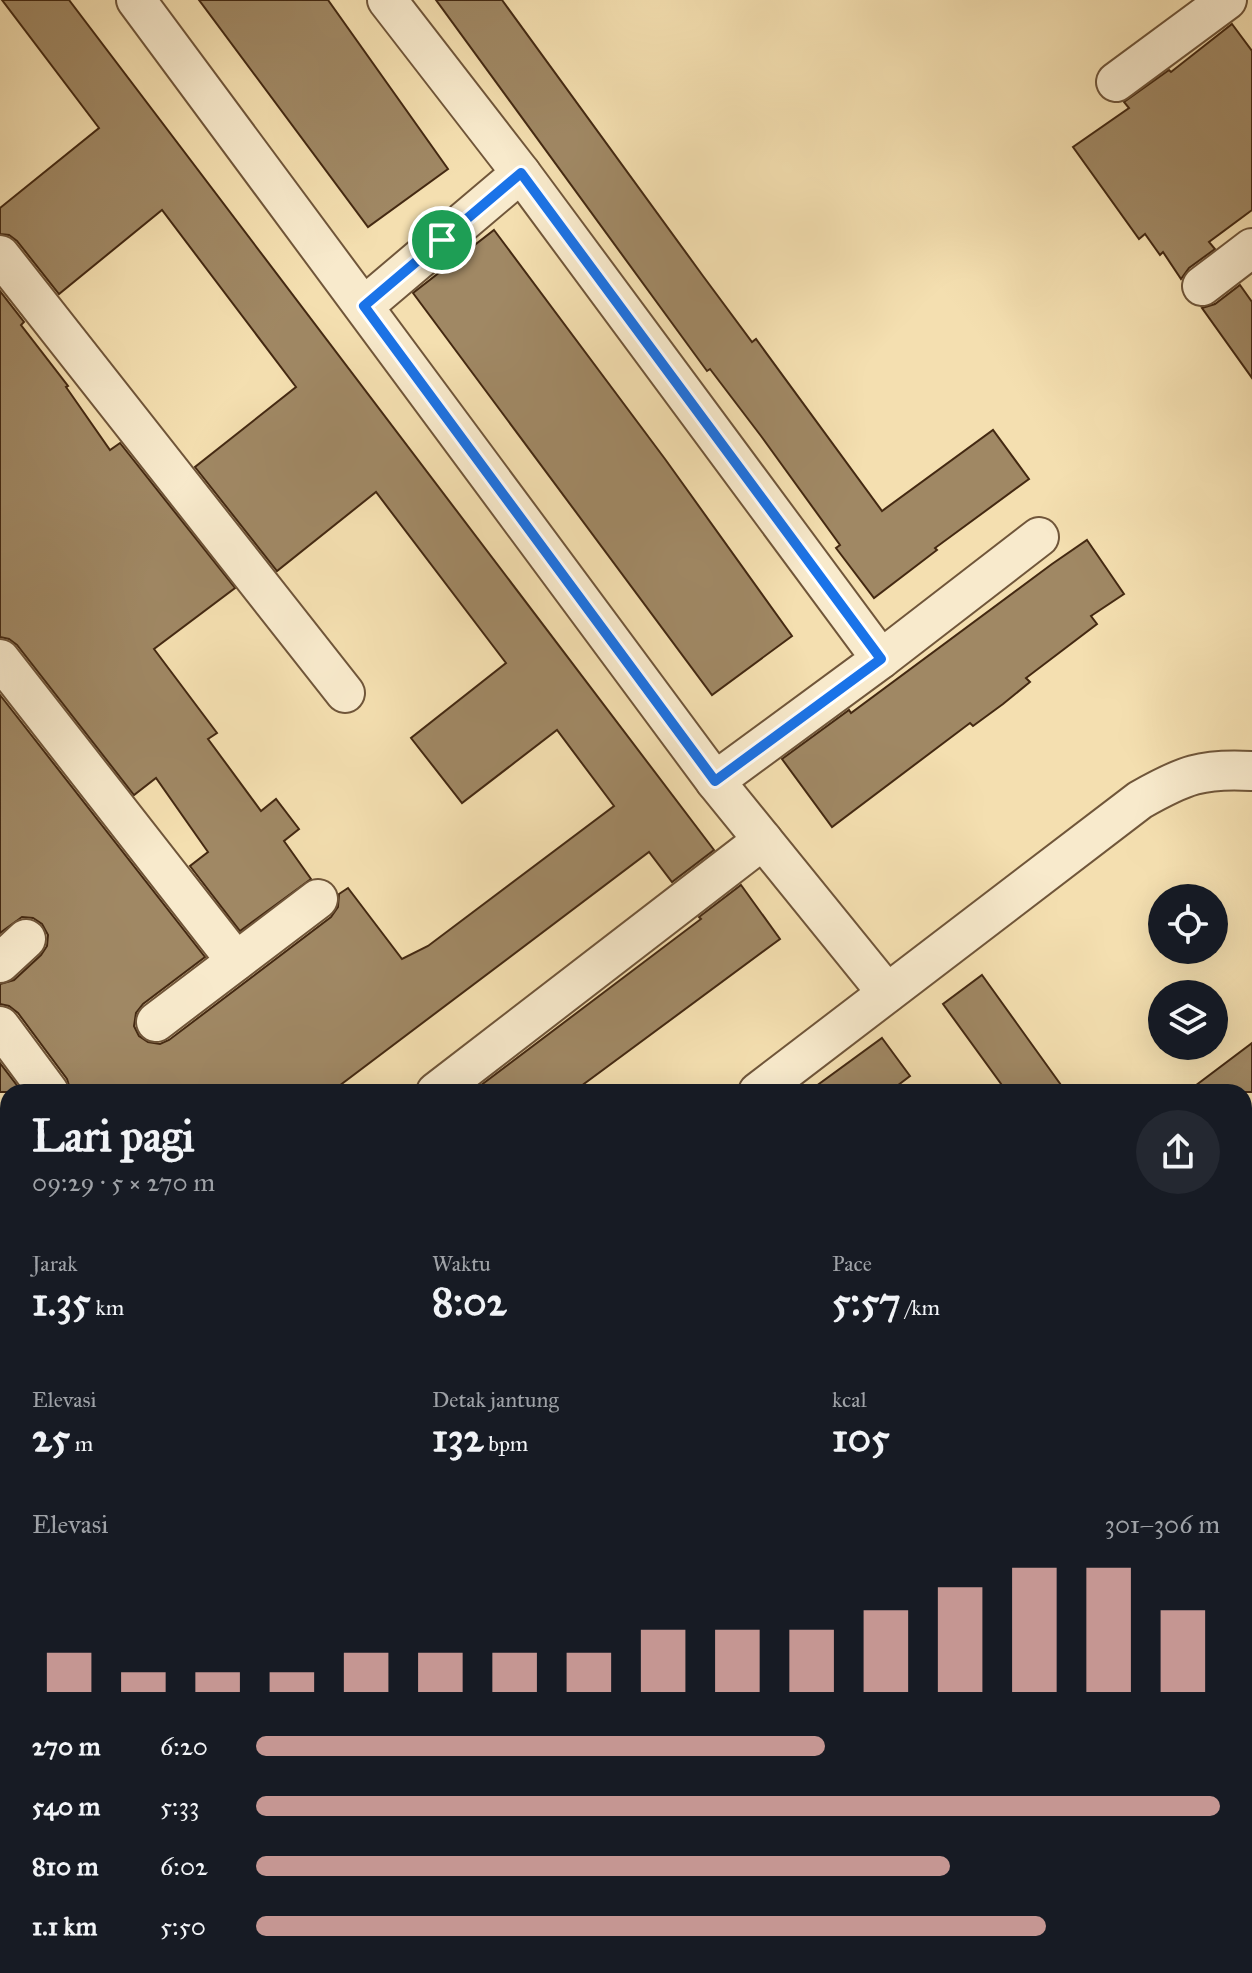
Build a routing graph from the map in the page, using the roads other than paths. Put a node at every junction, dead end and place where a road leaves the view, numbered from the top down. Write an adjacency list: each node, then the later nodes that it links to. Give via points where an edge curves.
1 (136, 0): 9 (street)
2 (387, 0): 5 (street)
3 (1227, 0): 4 (street)
4 (1116, 82)
5 (521, 173): 9 (street); 12 (street)
6 (1252, 248): 8 (street)
7 (0, 255): 13 (street)
8 (1202, 286)
9 (364, 306): 15 (street)
10 (1039, 537): 12 (street)
11 (0, 659): 18 (street)
12 (881, 659): 15 (street)
13 (345, 693)
14 (1252, 771): 19 (street, via 1219,769 1178,778 1140,800)
15 (715, 781): 16 (street)
16 (763, 840): 19 (street); 23 (street)
17 (318, 899): 18 (street)
18 (236, 961): 20 (street)
19 (887, 993): 24 (street)
20 (156, 1022)
21 (0, 1026): 22 (street)
22 (43, 1084)
23 (446, 1084)
24 (768, 1084)

